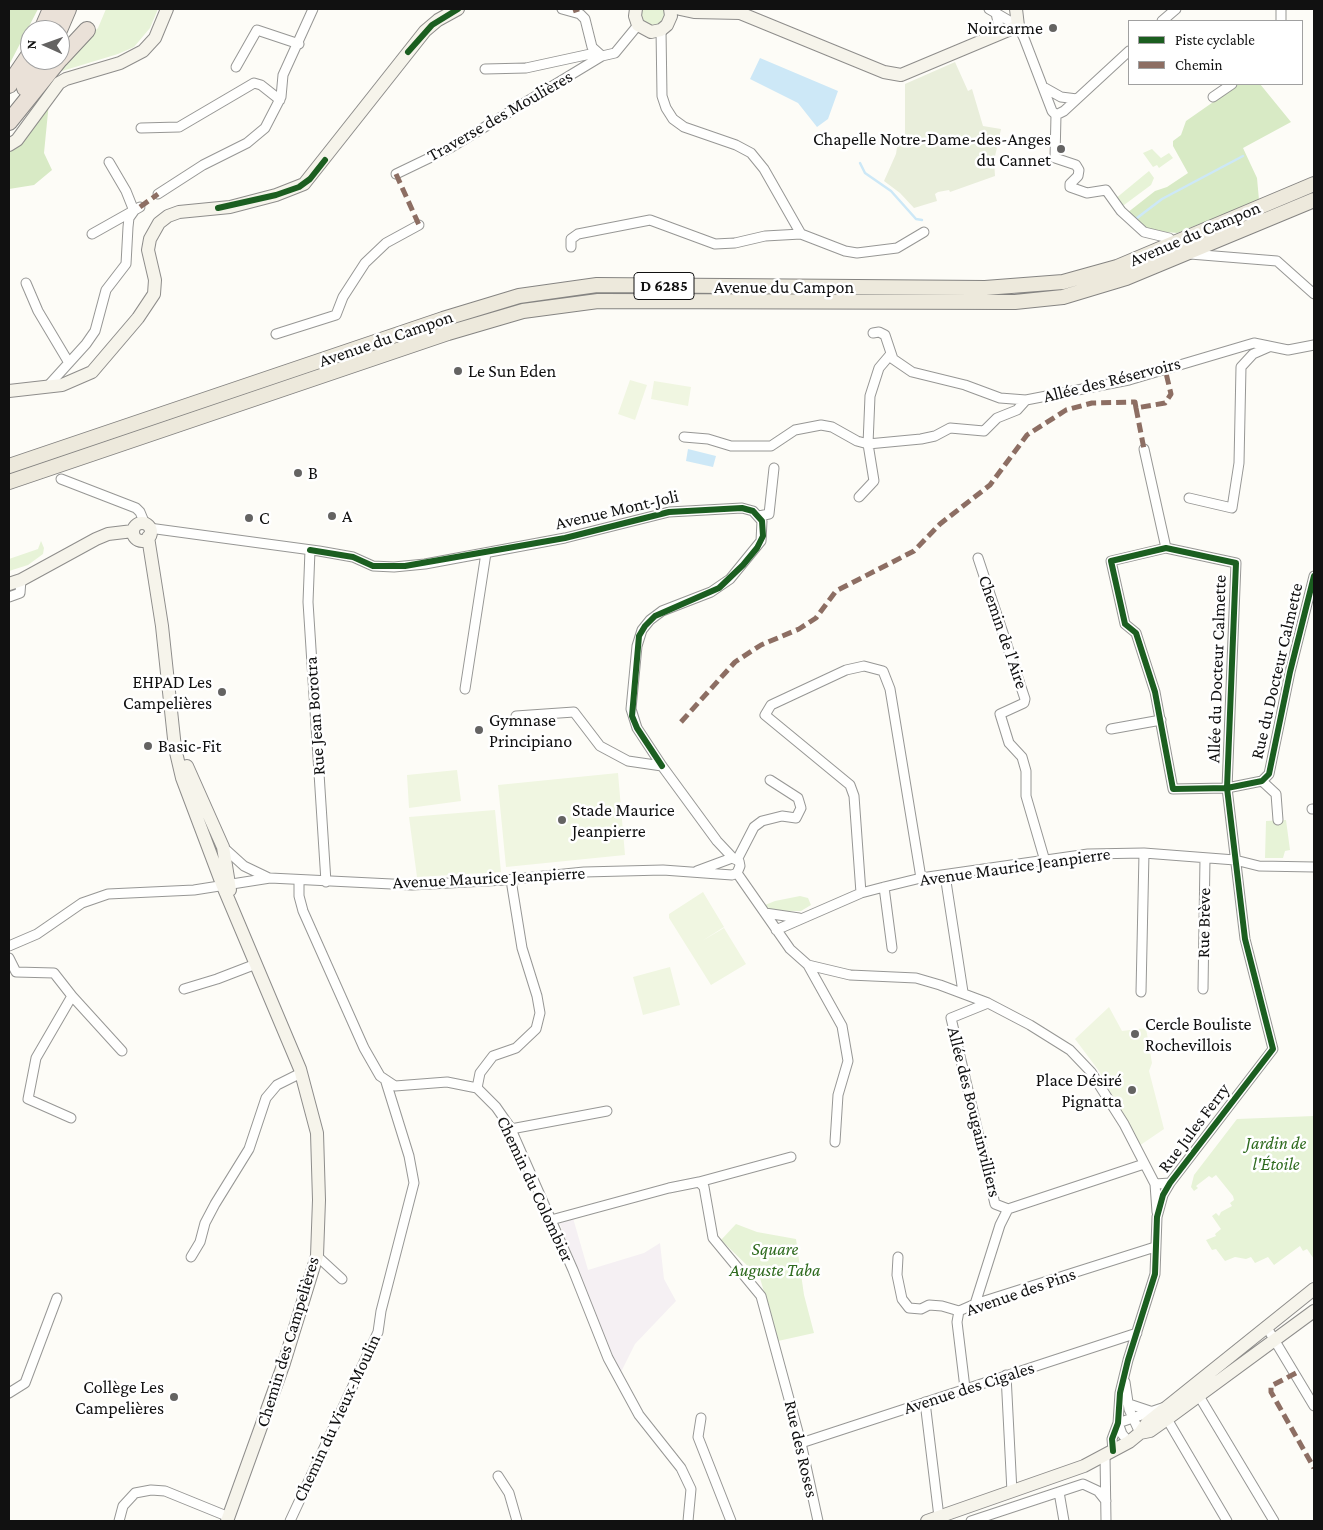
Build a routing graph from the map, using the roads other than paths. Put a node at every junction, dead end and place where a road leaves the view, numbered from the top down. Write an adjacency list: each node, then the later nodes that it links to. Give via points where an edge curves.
1 (167, 9): 36 (main road, via 155,38 143,51 120,63 66,78 17,140)
2 (313, 9): 17 (street)
3 (458, 9): 60 (main road, via 425,31 304,184 230,207 179,212 159,223 148,245 155,286 149,303 92,372)
4 (562, 9): 20 (street, via 580,14 585,19)
5 (636, 9): 13 (main road)
6 (680, 9): 10 (main road)
7 (1016, 9): 14 (main road)
8 (1176, 9): 12 (street)
9 (992, 11): 14 (street); 16 (street, via 999,27)
10 (694, 12): 11 (main road); 16 (main road, via 746,14 893,75 906,73)
11 (667, 20): 13 (main road, via 651,32); 46 (street, via 662,96 666,108 684,127 751,153)
12 (1163, 20)
13 (638, 25): 20 (street, Traverse des Moulières, via 615,53)
14 (1018, 26): 16 (main road); 28 (street)
15 (87, 30): 18 (highway)
16 (995, 35)
17 (299, 44): 21 (street, via 256,30); 31 (street, via 281,80)
18 (70, 48)
19 (1128, 52): 30 (street)
20 (599, 54): 23 (street, via 526,68); 38 (street, Traverse des Moulières, via 450,148)
21 (236, 67)
22 (20, 69): 26 (highway)
23 (485, 69)
24 (36, 70): 32 (highway)
25 (51, 70): 34 (highway)
26 (9, 85)
27 (1231, 85): 29 (street)
28 (1044, 88): 30 (street, via 1061,97); 33 (street)
29 (1213, 97)
30 (1077, 99): 33 (street)
31 (280, 100): 35 (street, via 254,83 179,127); 40 (street, via 260,134)
32 (9, 110)
33 (1056, 115): 47 (street, via 1055,158 1076,165 1079,170 1070,187 1087,193 1106,190 1121,211 1144,232 1169,238)
34 (9, 122)
35 (141, 128)
36 (9, 145)
37 (109, 162): 42 (street)
38 (396, 174)
39 (1314, 184): 47 (main road, Avenue du Campon / D 6285)
40 (158, 194)
41 (1314, 200): 48 (main road, Avenue du Campon / D 6285)
42 (137, 209): 45 (street); 59 (street, via 129,218 129,243 124,267 106,290 91,338)
43 (419, 225): 54 (street, via 386,243 365,263 343,297 336,315)
44 (924, 232): 46 (street, via 897,248 857,253)
45 (92, 234)
46 (802, 234): 49 (street, via 715,244 650,220 578,234 571,239)
47 (1175, 243): 66 (main road, Avenue du Campon / D 6285, via 1094,275 1033,286 597,285 519,296)
48 (1215, 243): 50 (main road, Avenue du Campon / D 6285); 51 (street, via 1214,251)
49 (571, 247)
50 (1189, 254): 51 (street); 69 (main road, Avenue du Campon / D 6285, via 1096,289 1044,300 598,301 523,311 406,347)
51 (1223, 256): 53 (street, via 1277,262)
52 (26, 283): 59 (street)
53 (1314, 294)
54 (276, 334)
55 (872, 334): 58 (street, Allée des Réservoirs, via 880,332 885,335)
56 (1314, 345): 57 (street, Allée des Réservoirs, via 1288,350)
57 (1269, 346): 62 (street, Allée des Réservoirs, via 1254,343 1129,380); 71 (street, via 1253,354 1241,367 1239,463 1232,508)
58 (890, 354): 62 (street, Allée des Réservoirs, via 896,363 912,372 965,385 1000,398); 64 (street, via 879,368 870,396)
59 (68, 363): 60 (street)
60 (46, 388): 61 (main road)
61 (9, 391)
62 (1026, 400): 64 (street, via 984,431 950,428 921,439)
63 (684, 437): 64 (street, via 708,439 731,446 766,447 777,444 795,430 826,425)
64 (868, 444): 70 (street, via 874,481)
65 (1144, 449): 74 (street)
66 (15, 464)
67 (774, 468): 72 (street, via 769,514)
68 (60, 479): 73 (street, via 136,508)
69 (9, 482)
70 (859, 497)
71 (1189, 498)
72 (759, 516): 76 (street, Avenue Mont-Joli, via 742,508 683,510); 88 (street, via 763,529 761,541 730,579 711,592 662,612 650,620 639,636 632,716)
73 (148, 530): 75 (street, Avenue Mont-Joli); 78 (main road, via 137,524 133,531 96,538); 84 (main road, Chemin des Campelières)
74 (1166, 548): 86 (street, via 1111,561 1125,624 1136,634); 91 (street, Allée du Docteur Calmette, via 1236,563)
75 (310, 550): 76 (street, Avenue Mont-Joli, via 353,557 373,566 386,567); 108 (street, Rue Jean Borotra, via 308,602)
76 (486, 553): 83 (street)
77 (978, 558): 98 (street, Chemin de l'Aire, via 1025,699 1024,703 1000,714 1009,743 1022,757 1026,771 1026,796)
78 (40, 569): 79 (main road); 81 (main road)
79 (9, 576)
80 (1314, 576): 90 (street, Rue du Docteur Calmette, via 1268,774)
81 (15, 582): 82 (street, via 20,593)
82 (9, 597)
83 (465, 689)
84 (172, 713): 93 (main road, Chemin des Campelières, via 190,776); 109 (main road, Chemin des Campelières, via 182,778)
85 (516, 716): 88 (street, via 574,712 600,746 628,762)
86 (1161, 720): 87 (street); 91 (street, Rue du Docteur Calmette, via 1173,789)
87 (1111, 729)
88 (662, 766): 96 (street)
89 (770, 780): 96 (street, via 798,798 801,808 796,818 782,816 762,821 754,827 746,846)
90 (1262, 781): 91 (street, Rue du Docteur Calmette); 92 (street, via 1276,794)
91 (1227, 788): 97 (street)
92 (1278, 820)
93 (223, 847): 104 (street, via 244,866); 109 (main road, Chemin des Campelières)
94 (1144, 853): 95 (street, Avenue Maurice Jeanpierre); 98 (street, Avenue Maurice Jeanpierre, via 1088,854); 123 (street)
95 (1205, 858): 97 (street, Avenue Maurice Jeanpierre); 121 (street, Rue Brève)
96 (732, 860): 100 (street, Avenue Maurice Jeanpierre); 101 (street, via 740,866); 102 (street, via 724,869)
97 (1235, 860): 99 (street, Avenue Maurice Jeanpierre, via 1259,866); 137 (street, Rue Jules Ferry, via 1245,939 1273,1049)
98 (1045, 861): 103 (street, Avenue Maurice Jeanpierre)
99 (1314, 867)
100 (697, 871): 102 (street, Avenue Maurice Jeanpierre); 106 (street, Avenue Maurice Jeanpierre, via 566,873)
101 (737, 873): 102 (street); 112 (street)
102 (727, 874)
103 (945, 875): 105 (street, Avenue Maurice Jeanpierre); 122 (street)
104 (270, 878): 107 (street, Avenue Maurice Jeanpierre); 109 (street, Avenue Maurice Jeanpierre)
105 (921, 878): 110 (street, Avenue Maurice Jeanpierre); 111 (street, via 890,689 883,671 864,666 846,670 771,705 765,715 850,786 854,796)
106 (511, 880): 108 (street, Avenue Maurice Jeanpierre, via 412,885); 129 (street, via 522,948 538,996 540,1013 536,1029 516,1048 493,1056 480,1073)
107 (299, 881): 108 (street, Avenue Maurice Jeanpierre); 128 (street, via 303,911 364,1048)
108 (326, 882)
109 (225, 884): 115 (street, Avenue Maurice Jeanpierre, via 194,890 97,896 73,908 37,934); 118 (main road, Chemin des Campelières)
110 (884, 887): 111 (street, Avenue Maurice Jeanpierre); 116 (street)
111 (862, 893): 113 (street, Avenue Maurice Jeanpierre)
112 (765, 913): 113 (street); 114 (street)
113 (802, 918): 114 (street, Avenue Maurice Jeanpierre)
114 (776, 930): 119 (street, via 797,957)
115 (9, 946)
116 (892, 948)
117 (9, 958): 124 (street, via 16,972 54,973)
118 (256, 964): 120 (street); 127 (main road, Chemin des Campelières)
119 (808, 965): 122 (street, via 850,975 916,978); 133 (street, via 842,1026 848,1060 838,1095)
120 (184, 989)
121 (1203, 989)
122 (963, 992): 125 (street)
123 (1141, 992)
124 (72, 996): 126 (street); 131 (street, via 36,1058 28,1100)
125 (988, 1003): 135 (street, via 1070,1050 1092,1072); 139 (street, Allée des Bougainvilliers, via 950,1018 995,1204)
126 (122, 1051)
127 (301, 1073): 143 (main road, Chemin des Campelières, via 317,1133); 144 (street, via 277,1084 266,1098 249,1149 205,1223 200,1242)
128 (386, 1082): 129 (street, via 394,1086 446,1082); 182 (street, Chemin du Vieux-Moulin, via 414,1183 378,1332)
129 (477, 1088): 132 (street, Chemin du Colombier, via 496,1107)
130 (607, 1110): 132 (street)
131 (71, 1118)
132 (510, 1129): 141 (street, Chemin du Colombier)
133 (835, 1142)
134 (791, 1158): 136 (street)
135 (1144, 1164): 138 (street); 139 (street)
136 (699, 1182): 141 (street); 173 (street, Rue des Roses, via 704,1187 713,1238 761,1296)
137 (1170, 1183): 138 (street); 140 (street, Rue Jules Ferry)
138 (1155, 1184): 140 (street)
139 (1008, 1209): 149 (street)
140 (1157, 1217): 142 (street, Rue Jules Ferry)
141 (551, 1220): 184 (street, Chemin du Colombier, via 623,1388 639,1416 681,1468 691,1489)
142 (1155, 1247): 149 (street, Avenue des Pins); 155 (street, Rue Jules Ferry, via 1155,1274)
143 (317, 1256): 146 (street); 180 (main road, Chemin des Campelières, via 284,1363)
144 (191, 1257)
145 (898, 1257): 151 (street, via 897,1274 902,1299 909,1308 942,1306)
146 (342, 1279)
147 (1314, 1289): 152 (main road)
148 (57, 1298): 160 (street, via 25,1383)
149 (975, 1304): 151 (street, Avenue des Pins)
150 (1314, 1310): 154 (main road)
151 (959, 1311): 159 (street, Avenue des Pins, via 957,1322)
152 (1279, 1316): 153 (main road); 154 (main road)
153 (1266, 1326): 156 (street); 164 (main road)
154 (1288, 1329): 156 (main road)
155 (1137, 1333): 157 (street, Avenue des Cigales); 158 (street, Rue Jules Ferry)
156 (1275, 1339): 161 (main road); 165 (street)
157 (1006, 1376): 159 (street, Avenue des Cigales); 176 (street)
158 (1124, 1379): 163 (street, Rue Jules Ferry); 170 (street, Rue Jules Ferry)
159 (966, 1388): 162 (street, Avenue des Cigales)
160 (9, 1393)
161 (1199, 1396): 169 (main road); 191 (street)
162 (925, 1402): 173 (street, Avenue des Cigales); 179 (street)
163 (1129, 1404): 166 (street); 168 (street, Rue Jules Ferry)
164 (1168, 1406): 166 (street); 171 (main road, via 1147,1423)
165 (1314, 1406)
166 (1150, 1411): 168 (street)
167 (701, 1418): 185 (street, via 698,1437)
168 (1133, 1419): 170 (street); 171 (street, Rue Jules Ferry)
169 (1167, 1419): 171 (main road); 190 (street)
170 (1118, 1423): 172 (street); 174 (street, Rue Jules Ferry)
171 (1140, 1434): 172 (main road)
172 (1129, 1442): 174 (main road)
173 (801, 1443): 186 (street, Rue des Roses)
174 (1108, 1458): 176 (main road); 178 (street, Rue Jules Ferry)
175 (498, 1476): 183 (street, via 509,1493)
176 (1012, 1492): 179 (main road)
177 (1058, 1492): 178 (street, via 1084,1484 1098,1491); 187 (street); 188 (street)
178 (1106, 1501): 189 (street, Rue Jules Ferry)
179 (933, 1519)
180 (229, 1520): 181 (street, via 165,1491 151,1490 136,1493 123,1506)
181 (119, 1521)
182 (290, 1521)
183 (517, 1521)
184 (688, 1521)
185 (731, 1521)
186 (818, 1521)
187 (971, 1521)
188 (1064, 1521)
189 (1106, 1521)
190 (1227, 1521)
191 (1274, 1521)

